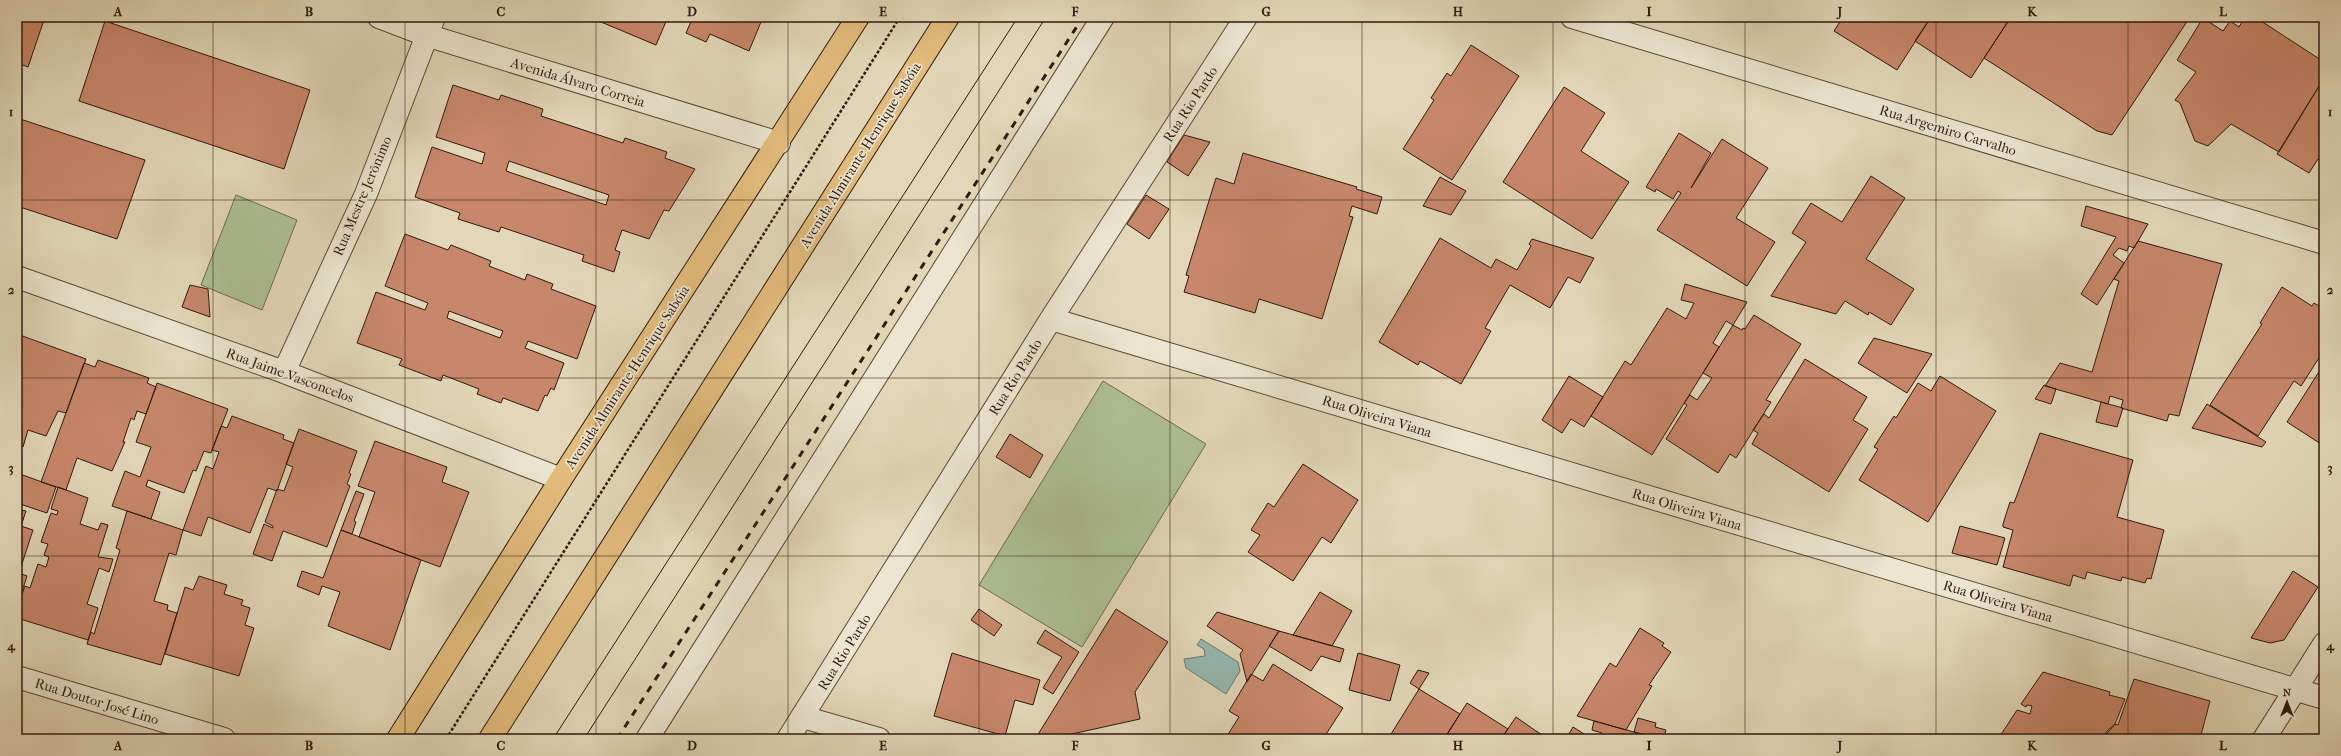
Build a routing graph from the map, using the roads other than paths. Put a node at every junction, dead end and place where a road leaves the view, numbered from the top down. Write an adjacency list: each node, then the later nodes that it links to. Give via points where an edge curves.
1 (379, 17): 7 (street, Avenida Álvaro Correia)
2 (858, 17): 8 (highway, Avenida Almirante Henrique Sabóia)
3 (948, 17): 21 (highway, Avenida Almirante Henrique Sabóia)
4 (1103, 17): 22 (street)
5 (1246, 17): 11 (street, Rua Rio Pardo)
6 (1572, 17): 9 (street, Rua Argemiro Carvalho)
7 (430, 26): 8 (street, Avenida Álvaro Correia); 12 (street, Rua Mestre Jerônimo, via 366,194)
8 (778, 143): 13 (highway, Avenida Almirante Henrique Sabóia)
9 (2324, 243)
10 (17, 277): 12 (street, Rua Jaime Vasconcelos)
11 (1051, 319): 16 (street, Rua Oliveira Viana); 18 (street, Rua Rio Pardo)
12 (284, 372): 13 (street, Rua Jaime Vasconcelos)
13 (561, 479): 20 (highway, Avenida Almirante Henrique Sabóia)
14 (2324, 644): 16 (street)
15 (17, 677): 19 (street, Rua Doutor José Lino)
16 (2295, 690): 17 (street, Rua Oliveira Viana); 25 (street)
17 (2324, 698)
18 (803, 717): 23 (street, Rua Rio Pardo); 24 (street)
19 (224, 739)
20 (398, 739)
21 (490, 739)
22 (647, 739)
23 (788, 739)
24 (879, 739)
25 (2264, 739)

